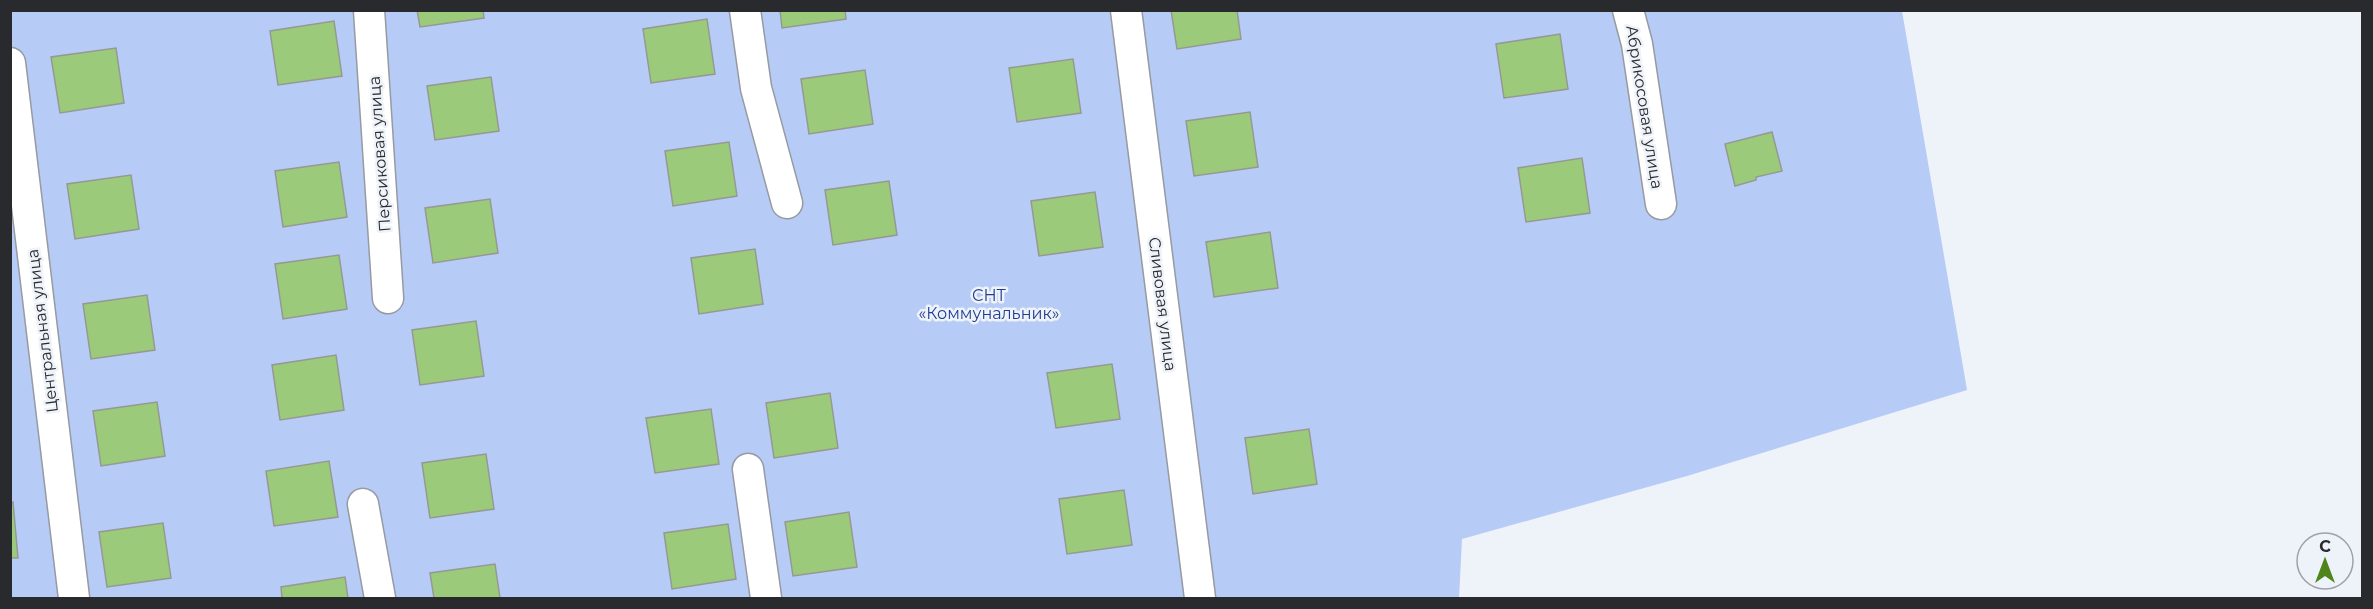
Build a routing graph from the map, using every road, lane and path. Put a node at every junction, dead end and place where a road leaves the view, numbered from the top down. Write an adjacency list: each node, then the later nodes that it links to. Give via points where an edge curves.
1 (369, 10): 8 (street, Персиковая улица)
2 (745, 10): 6 (street, via 756,88)
3 (1126, 10): 14 (street, Сливовая улица)
4 (1628, 10): 7 (street, Абрикосовая улица, via 1637,44)
5 (10, 63): 11 (street, Центральная улица)
6 (787, 203)
7 (1661, 204)
8 (388, 298)
9 (748, 469): 13 (street)
10 (363, 504): 12 (street)
11 (75, 598)
12 (380, 598)
13 (766, 598)
14 (1200, 598)

